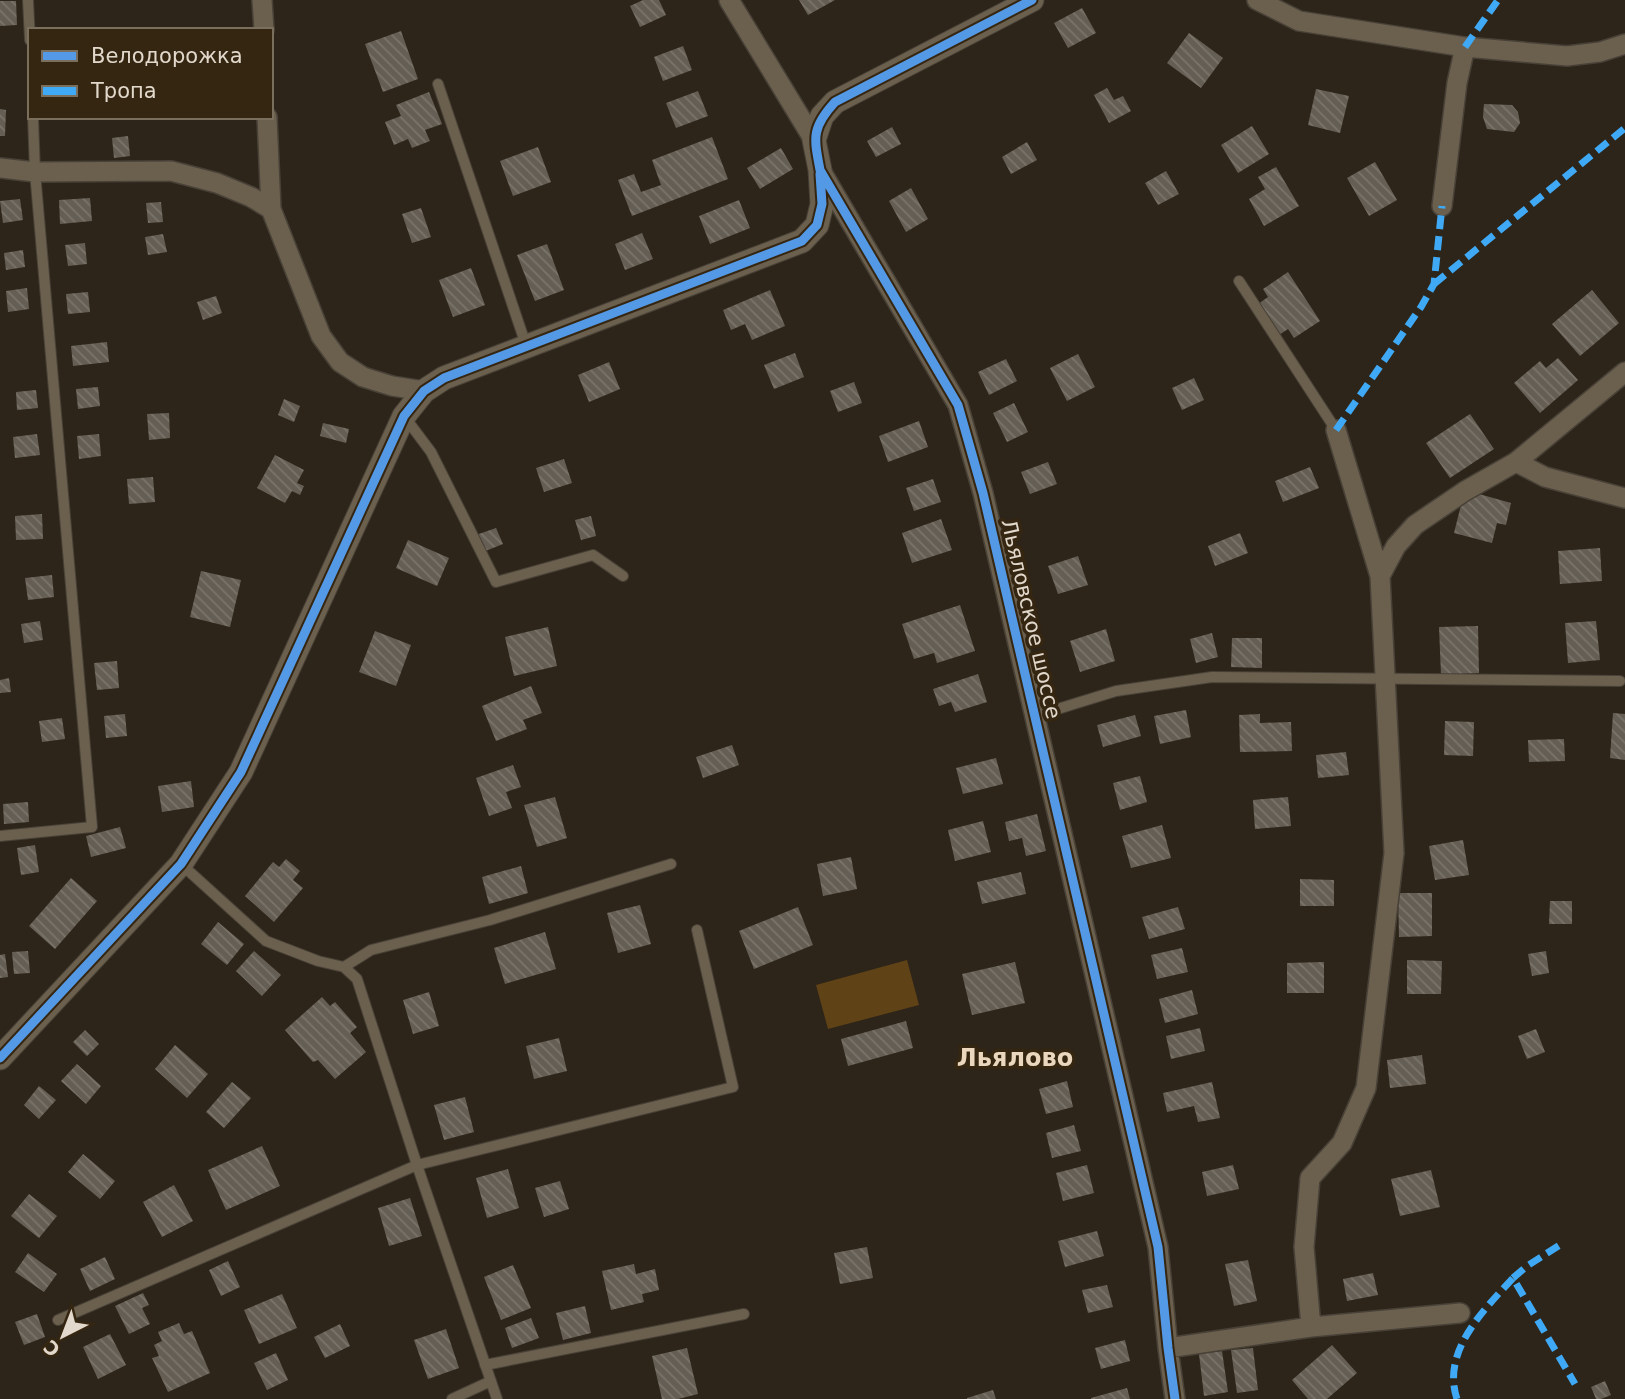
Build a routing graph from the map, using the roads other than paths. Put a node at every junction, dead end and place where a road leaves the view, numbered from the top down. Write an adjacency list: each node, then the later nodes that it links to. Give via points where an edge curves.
1 (28, 0): 6 (lane)
2 (262, 0): 7 (street)
3 (729, 0): 13 (street)
4 (1032, 0): 13 (street, via 835,102 822,116)
5 (1257, 0): 9 (street, via 1299,21)
6 (29, 28)
7 (264, 28)
8 (1625, 44): 9 (street, via 1567,56)
9 (1465, 47): 17 (street)
10 (438, 84): 20 (lane)
11 (33, 119): 16 (lane)
12 (267, 119): 18 (street)
13 (814, 140): 15 (street, Льяловское шоссе)
14 (0, 168): 16 (street)
15 (820, 170): 20 (street, via 822,204 817,225 802,241); 31 (street, Льяловское шоссе, via 958,405 984,493)
16 (35, 172): 18 (street, via 171,171 217,183); 32 (lane, via 92,827)
17 (1442, 206)
18 (271, 209): 22 (street, via 321,336 340,362 363,377)
19 (1239, 281): 24 (lane)
20 (526, 345): 22 (street, via 444,378)
21 (1625, 372): 25 (street)
22 (424, 391): 23 (street)
23 (404, 416): 27 (lane, via 431,452 496,582 593,555); 33 (street, via 241,772)
24 (1336, 430): 28 (street)
25 (1516, 462): 26 (street, via 1545,477); 28 (street, via 1415,525 1396,546)
26 (1625, 498)
27 (623, 576)
28 (1380, 576): 29 (street)
29 (1386, 678): 30 (lane); 31 (lane, via 1212,677 1116,691); 42 (street, via 1394,853 1366,1088 1342,1143 1310,1178 1304,1247)
30 (1620, 681)
31 (1035, 716): 43 (street, Льяловское шоссе, via 1158,1247)
32 (0, 836)
33 (181, 864): 36 (lane, via 266,941); 37 (street)
34 (671, 864): 36 (lane, via 489,920 371,950)
35 (697, 930): 38 (lane, via 733,1087)
36 (344, 967): 38 (lane, via 357,979)
37 (0, 1058)
38 (418, 1165): 41 (lane); 44 (lane)
39 (1460, 1313): 42 (street)
40 (744, 1314): 44 (lane)
41 (58, 1320)
42 (1311, 1327): 43 (street)
43 (1168, 1348): 48 (street, Льяловское шоссе)
44 (485, 1366): 45 (lane)
45 (491, 1381): 46 (lane); 47 (lane)
46 (452, 1399)
47 (498, 1399)
48 (1175, 1399)

